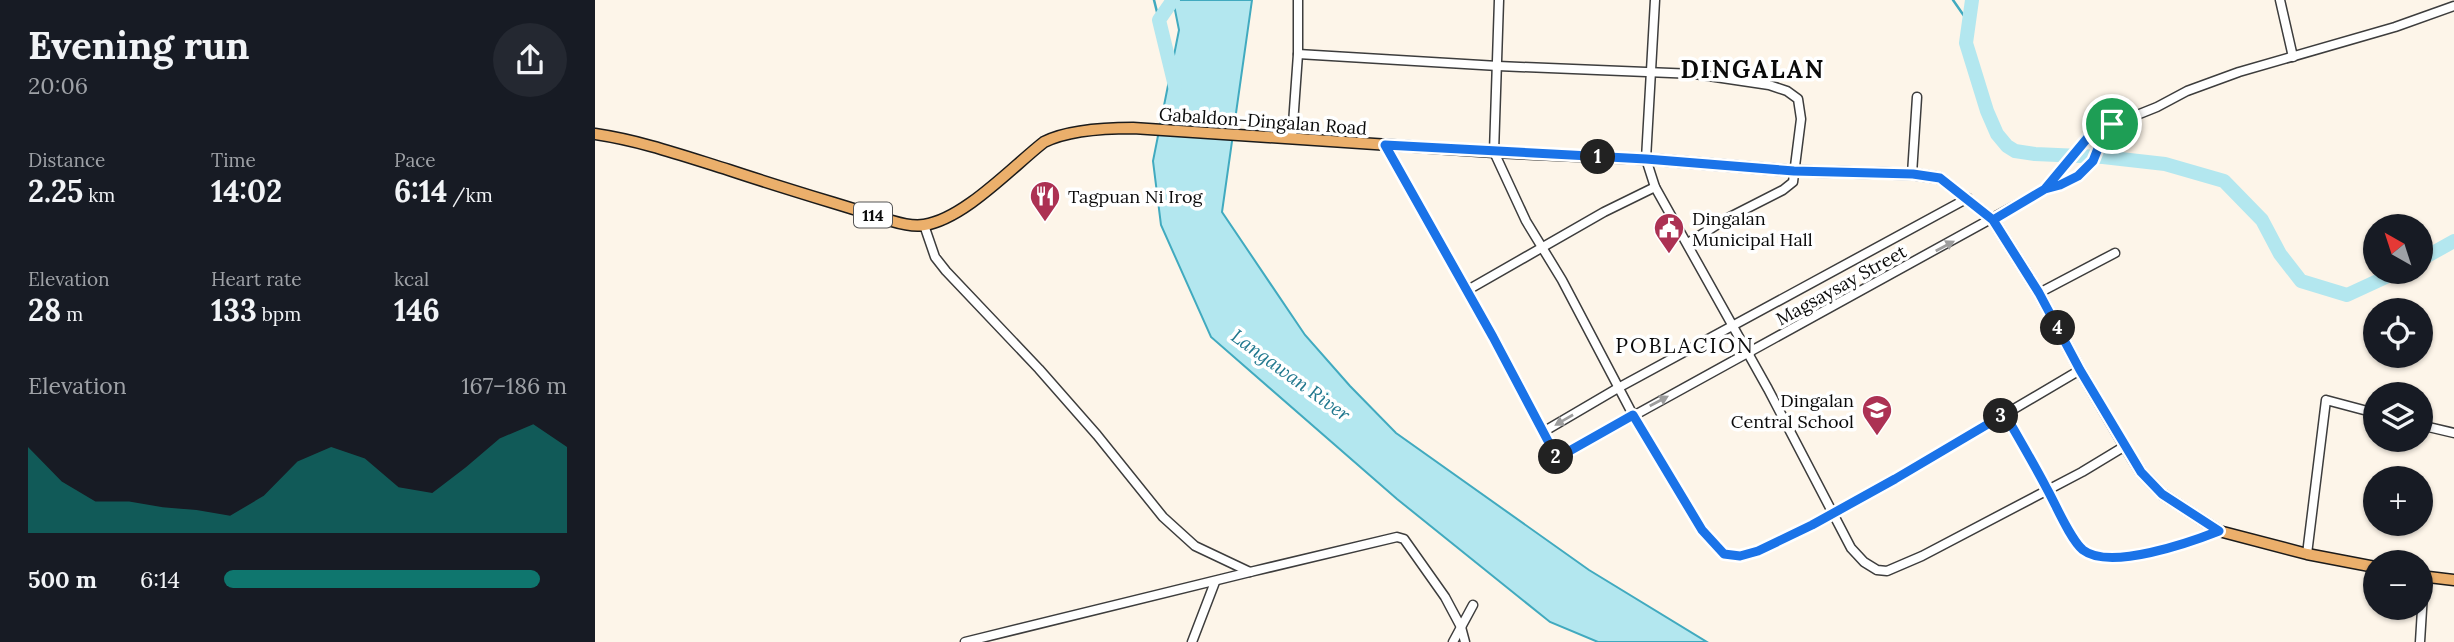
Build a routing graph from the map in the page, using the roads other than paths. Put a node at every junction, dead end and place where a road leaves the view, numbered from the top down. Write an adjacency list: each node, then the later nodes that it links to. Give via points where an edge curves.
1 (1298, 0): 6 (street)
2 (1499, 0): 8 (street)
3 (1655, 0): 9 (street)
4 (2280, 0): 7 (street)
5 (2454, 6): 7 (street)
6 (1298, 54): 8 (street); 13 (street)
7 (2293, 57): 11 (street, via 2187,91)
8 (1498, 66): 9 (street); 15 (street)
9 (1650, 72): 16 (street); 17 (street, via 1696,74 1787,91 1800,103)
10 (1917, 97): 18 (street)
11 (2112, 124): 20 (street, via 2089,134); 20 (street, via 2093,161 2078,176)
12 (595, 134): 23 (main road, 114, via 670,150 892,221)
13 (1292, 138): 14 (main road, Gabaldon-Dingalan Road); 23 (main road, Gabaldon-Dingalan Road, via 1133,128 1054,137 975,199)
14 (1385, 145): 15 (main road, Gabaldon-Dingalan Road); 27 (street)
15 (1494, 152): 16 (main road, Gabaldon-Dingalan Road); 25 (street)
16 (1646, 159): 17 (main road, Gabaldon-Dingalan Road); 19 (street)
17 (1794, 171): 18 (main road, Gabaldon-Dingalan Road); 24 (street, via 1793,182 1783,191)
18 (1913, 174): 21 (main road, Gabaldon-Dingalan Road, via 1940,178)
19 (1655, 187): 24 (street); 25 (street)
20 (2045, 189): 22 (street, Magsaysay Street)
21 (1968, 198): 22 (main road, Gabaldon-Dingalan Road); 29 (street, Magsaysay Street)
22 (1993, 220): 28 (main road, Gabaldon-Dingalan Road); 30 (street, Magsaysay Street, one-way to 22)
23 (924, 225): 45 (street, via 935,257 946,271 1039,369 1163,517 1195,546)
24 (1688, 243): 29 (street)
25 (1542, 247): 27 (street); 32 (street)
26 (2115, 253): 28 (street)
27 (1466, 291): 37 (street)
28 (2039, 293): 31 (main road, Gabaldon-Dingalan Road)
29 (1733, 327): 30 (street); 32 (street, Magsaysay Street)
30 (1748, 355): 35 (street, Magsaysay Street, one-way to 30); 41 (street)
31 (2080, 370): 34 (street); 39 (main road, Gabaldon-Dingalan Road)
32 (1618, 388): 35 (street); 37 (street, Magsaysay Street, one-way to 37)
33 (2363, 410): 43 (street, via 2326,400)
34 (2005, 414): 40 (street); 41 (street)
35 (1633, 415): 37 (street, Magsaysay Street, via 1557,458); 41 (street, via 1702,530 1724,554 1758,551)
36 (2433, 428): 38 (street)
37 (1543, 432)
38 (2454, 433)
39 (2125, 446): 40 (street); 42 (main road, Gabaldon-Dingalan Road, via 2162,494)
40 (2048, 490): 41 (street, via 1887,571 1877,570 1857,556); 42 (street, via 2082,549 2092,554 2150,553)
41 (1832, 514)
42 (2219, 531): 43 (main road, Gabaldon-Dingalan Road)
43 (2307, 554): 44 (main road, Gabaldon-Dingalan Road)
44 (2363, 565)
45 (1250, 572): 48 (street); 51 (street, via 1397,537 1404,539)
46 (2433, 577): 47 (main road)
47 (2454, 580)
48 (1215, 582): 52 (street); 53 (street)
49 (1473, 605): 51 (street)
50 (2421, 620): 56 (street)
51 (1461, 627): 54 (street); 55 (street)
52 (965, 642)
53 (1192, 642)
54 (1453, 642)
55 (1465, 642)
56 (2420, 642)

